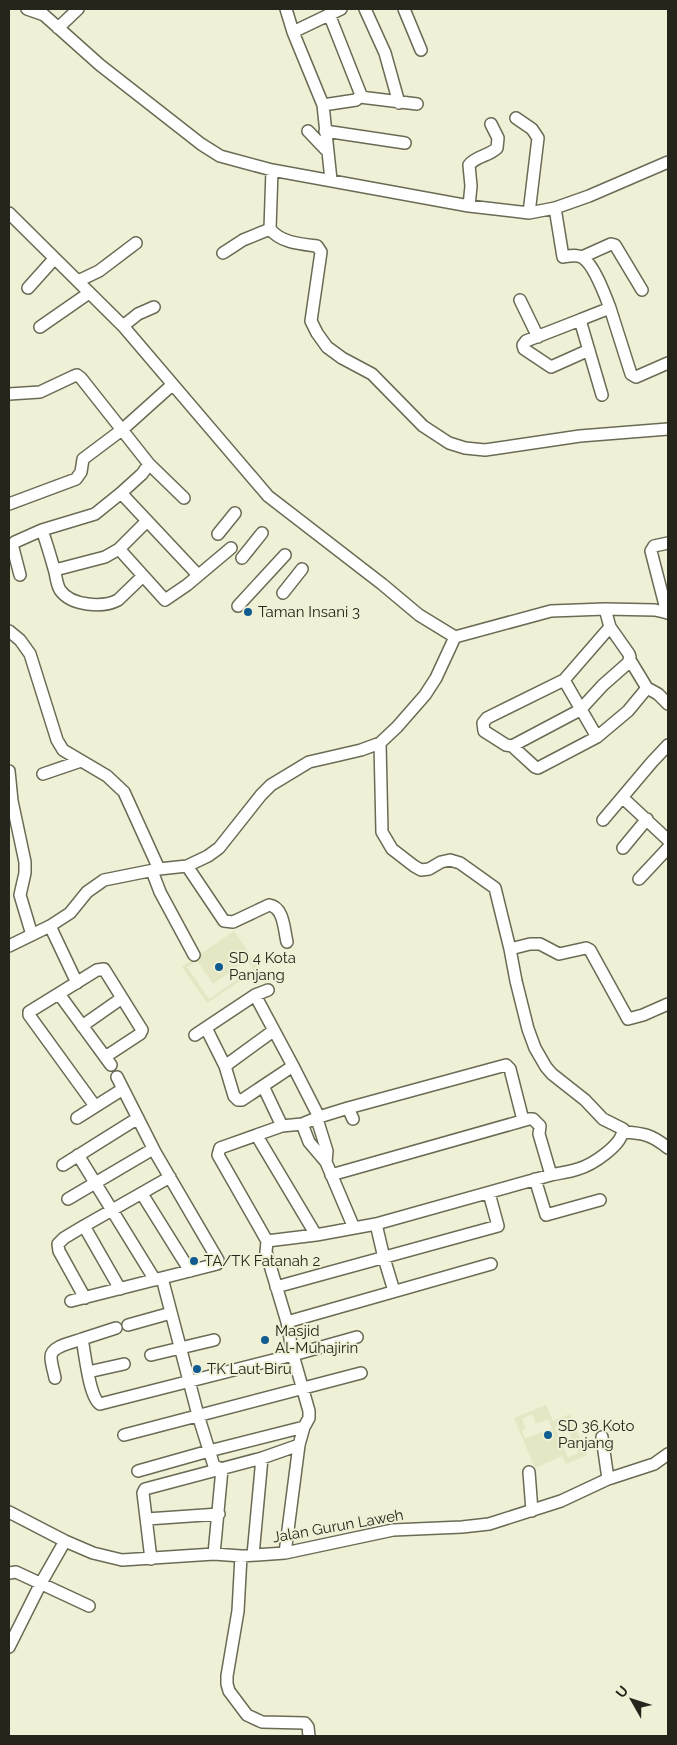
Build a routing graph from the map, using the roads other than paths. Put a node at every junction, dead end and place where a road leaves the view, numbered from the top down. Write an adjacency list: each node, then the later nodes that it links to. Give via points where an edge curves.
1 (27, 9): 8 (street, via 44,14)
2 (78, 9): 8 (street)
3 (286, 9): 9 (street)
4 (341, 9): 7 (street)
5 (366, 9): 12 (street, via 385,53)
6 (404, 9): 10 (street)
7 (329, 14): 9 (street); 11 (street)
8 (58, 28): 22 (street, via 201,144 220,156)
9 (293, 32): 14 (street)
10 (421, 50)
11 (360, 97): 12 (street); 14 (street)
12 (399, 102): 13 (street)
13 (417, 104)
14 (323, 105): 18 (street)
15 (516, 118): 27 (street, via 532,129 538,138)
16 (491, 124): 24 (street, via 498,146 494,152 470,165)
17 (308, 131): 20 (street)
18 (325, 131): 19 (street); 20 (street)
19 (405, 143)
20 (328, 152): 23 (street)
21 (668, 162): 25 (street)
22 (272, 170): 23 (street); 28 (street)
23 (331, 180): 24 (street)
24 (469, 206): 27 (street)
25 (555, 208): 27 (street); 31 (street)
26 (9, 213): 33 (street)
27 (530, 213)
28 (270, 230): 30 (street, via 242,240); 52 (street, via 276,236 296,243 318,246 321,252 311,322 327,347 372,374 423,426 449,443 485,450 580,436)
29 (136, 243): 35 (street, via 99,271)
30 (223, 253)
31 (563, 257): 32 (street); 34 (street)
32 (582, 257): 37 (street, via 615,245); 41 (street, via 597,276)
33 (54, 259): 35 (street); 36 (street)
34 (552, 264)
35 (78, 281): 38 (street)
36 (28, 288)
37 (642, 290)
38 (89, 293): 43 (street); 44 (street)
39 (520, 300): 45 (street)
40 (154, 307): 43 (street)
41 (610, 308): 42 (street); 47 (street, via 633,376)
42 (580, 320): 45 (street); 46 (street)
43 (123, 326): 48 (street)
44 (40, 327)
45 (538, 337): 46 (street, via 526,341 524,349 551,367)
46 (589, 350): 50 (street)
47 (668, 363)
48 (172, 384): 51 (street); 78 (street, via 268,496 420,615)
49 (9, 394): 51 (street, via 40,392 77,375)
50 (602, 395)
51 (123, 429): 53 (street); 56 (street, via 83,459 76,479)
52 (668, 429)
53 (149, 464): 54 (street); 55 (street)
54 (122, 493): 58 (street); 59 (street, via 95,514)
55 (184, 498)
56 (9, 504)
57 (235, 513): 61 (street)
58 (148, 521): 64 (street); 70 (street)
59 (42, 530): 68 (street); 69 (street, via 12,544)
60 (262, 533): 66 (street)
61 (218, 534)
62 (668, 543): 75 (street, via 654,546 651,551)
63 (231, 548): 70 (street)
64 (119, 549): 68 (street, via 104,557); 71 (street)
65 (285, 556): 73 (street)
66 (242, 558)
67 (302, 569): 72 (street)
68 (54, 570): 71 (street, via 62,593 96,606 118,600)
69 (20, 574)
70 (198, 575): 71 (street, via 165,600)
71 (144, 576)
72 (283, 593)
73 (238, 606)
74 (604, 609): 75 (street); 76 (street); 78 (street, via 551,611)
75 (668, 613)
76 (610, 627): 79 (street); 80 (street)
77 (9, 631): 88 (street, via 30,654 57,740 63,750)
78 (454, 637): 85 (street, via 425,695)
79 (630, 660): 81 (street); 83 (street)
80 (564, 680): 83 (street); 87 (street, via 487,718 483,723 484,731)
81 (647, 688): 82 (street); 84 (street, via 628,711)
82 (668, 704)
83 (580, 710): 84 (street); 87 (street)
84 (597, 737): 87 (street, via 538,768)
85 (380, 743): 97 (street, via 309,762 296,769 261,794 219,848); 104 (street, via 382,832 392,849 421,870 450,860 460,862 495,888)
86 (668, 744): 91 (street)
87 (512, 746)
88 (81, 761): 90 (street); 98 (street, via 107,776 124,792)
89 (9, 771): 101 (street, via 25,862 20,895)
90 (44, 774)
91 (623, 798): 92 (street); 93 (street)
92 (647, 819): 94 (street); 95 (street)
93 (603, 820)
94 (668, 840)
95 (623, 848)
96 (668, 848): 99 (street)
97 (187, 866): 98 (street); 102 (street, via 224,921 233,922 274,906 280,912)
98 (155, 870): 100 (street, via 96,884 70,913); 105 (street, via 160,892)
99 (639, 880)
100 (50, 926): 101 (street); 106 (street)
101 (32, 935): 103 (street)
102 (287, 942)
103 (9, 946)
104 (510, 949): 111 (street, via 540,944 560,954 586,948 590,950 628,1019); 128 (street, via 528,1029 546,1067 603,1119 623,1129)
105 (194, 955)
106 (78, 983): 108 (street); 110 (street, via 97,970 104,970)
107 (268, 990): 109 (street)
108 (59, 994): 112 (street); 121 (street, via 29,1012)
109 (255, 995): 113 (street); 114 (street)
110 (122, 998): 112 (street); 112 (street, via 142,1030 108,1061)
111 (668, 1004)
112 (82, 1026)
113 (206, 1028): 115 (street); 116 (street)
114 (273, 1031): 116 (street); 117 (street)
115 (195, 1035)
116 (225, 1066): 119 (street, via 236,1098 242,1100)
117 (293, 1066): 119 (street); 124 (street)
118 (116, 1077): 120 (street)
119 (263, 1086): 127 (street)
120 (123, 1089): 121 (street); 123 (street)
121 (95, 1106): 122 (street)
122 (77, 1118)
123 (138, 1118): 131 (street); 132 (street)
124 (318, 1118): 125 (street, via 350,1114 506,1064); 126 (street); 133 (street, via 327,1151)
125 (523, 1120): 135 (street); 136 (street, via 534,1119 540,1126 539,1134)
126 (302, 1124): 127 (street); 133 (street, via 309,1142)
127 (282, 1126): 129 (street)
128 (623, 1132): 130 (street, via 641,1133); 136 (street, via 613,1146 588,1165)
129 (257, 1136): 148 (street); 149 (street, via 220,1148 218,1155)
130 (668, 1148)
131 (153, 1149): 137 (street); 139 (street)
132 (78, 1155): 134 (street); 139 (street)
133 (326, 1162): 135 (street)
134 (63, 1165)
135 (332, 1175): 147 (street)
136 (551, 1175): 138 (street)
137 (170, 1177): 141 (street); 152 (street, via 218,1260 217,1264)
138 (535, 1180): 140 (street); 143 (street, via 546,1214)
139 (95, 1183): 142 (street); 144 (street)
140 (489, 1193): 145 (street); 150 (street, via 498,1226)
141 (142, 1194): 144 (street); 152 (street)
142 (68, 1199)
143 (600, 1200)
144 (112, 1210): 146 (street); 153 (street)
145 (376, 1224): 147 (street); 150 (street)
146 (84, 1226): 155 (street); 157 (street, via 64,1238 58,1247)
147 (354, 1228): 148 (street)
148 (316, 1235): 149 (street)
149 (267, 1241): 154 (street, via 266,1252)
150 (384, 1258): 154 (street); 156 (street)
151 (491, 1264): 156 (street)
152 (190, 1271): 153 (street)
153 (158, 1279): 155 (street); 159 (street)
154 (276, 1287): 160 (street)
155 (120, 1289): 157 (street)
156 (394, 1291): 160 (street)
157 (85, 1298): 158 (street)
158 (71, 1301)
159 (171, 1313): 161 (street); 166 (street)
160 (287, 1322): 168 (street)
161 (128, 1325)
162 (116, 1328): 164 (street)
163 (357, 1338): 168 (street)
164 (82, 1339): 170 (street); 172 (street, via 52,1353)
165 (214, 1340): 166 (street)
166 (181, 1348): 167 (street); 173 (street)
167 (150, 1355)
168 (293, 1355): 173 (street); 174 (street)
169 (124, 1364): 170 (street)
170 (88, 1372): 173 (street, via 95,1400 100,1404)
171 (361, 1374): 174 (street)
172 (56, 1378)
173 (190, 1382): 175 (street)
174 (302, 1389): 175 (street); 176 (street, via 309,1410)
175 (198, 1415): 177 (street); 180 (street)
176 (304, 1427): 179 (street); 180 (street)
177 (124, 1435)
178 (602, 1437): 186 (street)
179 (299, 1445): 182 (street); 192 (street)
180 (210, 1451): 183 (street, via 214,1466); 184 (street)
181 (668, 1455): 186 (street, Jalan Gurun Laweh, via 654,1464)
182 (262, 1458): 183 (street); 194 (street)
183 (222, 1469): 189 (street); 190 (street, via 145,1489)
184 (138, 1471)
185 (529, 1472): 187 (street)
186 (608, 1479): 187 (street, Jalan Gurun Laweh)
187 (532, 1511): 192 (street, Jalan Gurun Laweh, via 489,1524 393,1530)
188 (9, 1512): 191 (street, Jalan Gurun Laweh)
189 (219, 1514): 190 (street); 193 (street)
190 (147, 1519): 195 (street)
191 (65, 1541): 195 (street, Jalan Gurun Laweh, via 107,1557); 197 (street)
192 (285, 1553): 194 (street, Jalan Gurun Laweh)
193 (214, 1554): 194 (street, Jalan Gurun Laweh); 195 (street, Jalan Gurun Laweh)
194 (247, 1556): 200 (street, via 227,1676 229,1691 247,1716 269,1723 305,1723)
195 (151, 1559)
196 (9, 1573): 197 (street, via 16,1572)
197 (41, 1583): 198 (street); 199 (street)
198 (89, 1606)
199 (9, 1647)
200 (309, 1736)

